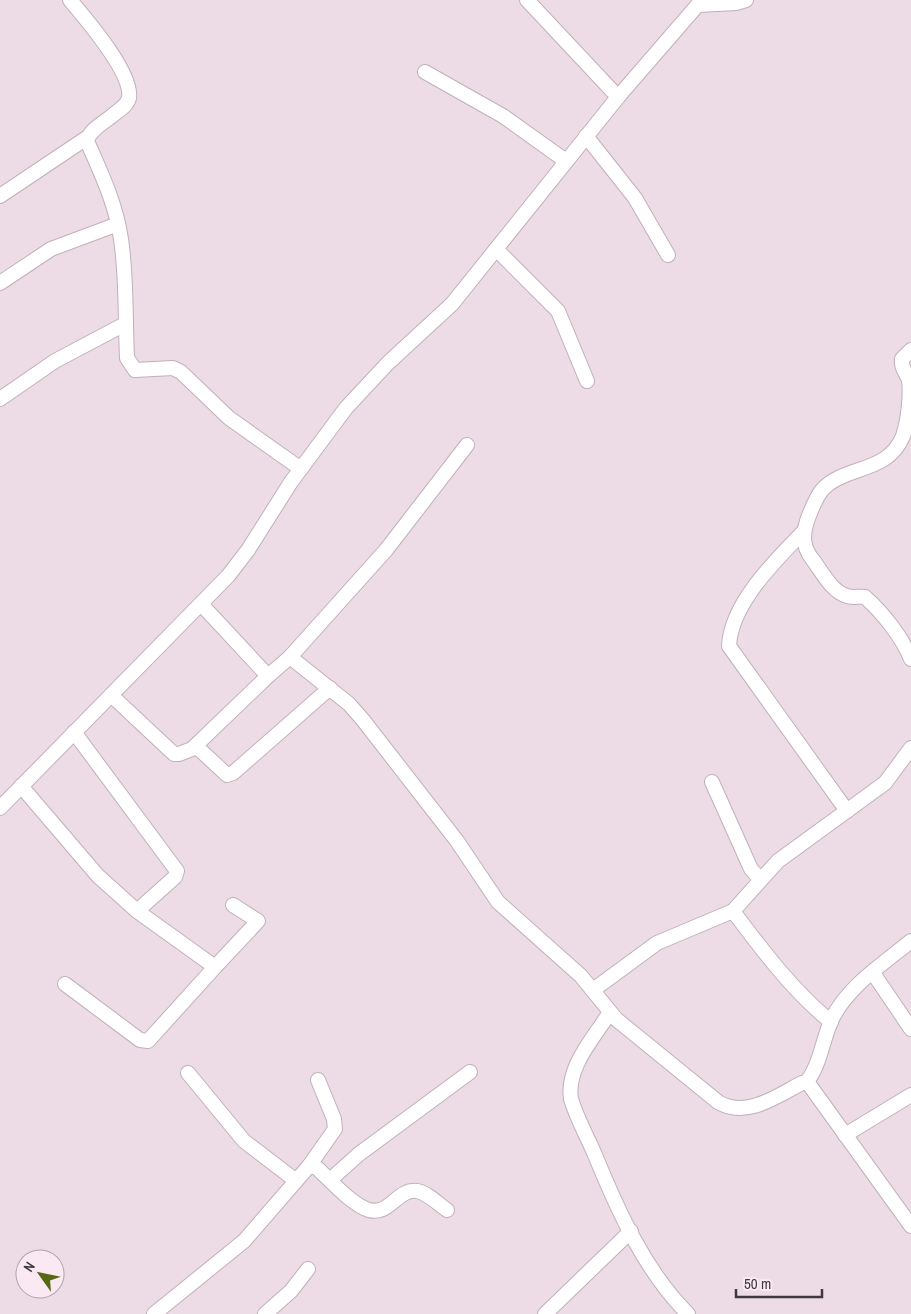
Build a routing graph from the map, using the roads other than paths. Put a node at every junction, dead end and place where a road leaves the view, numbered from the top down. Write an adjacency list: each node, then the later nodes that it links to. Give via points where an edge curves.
1 (70, 0): 8 (street, via 93,26 121,69 128,90 129,99 124,106)
2 (527, 0): 6 (street)
3 (746, 0): 4 (street, via 736,3)
4 (700, 2): 6 (street)
5 (425, 72): 9 (street, via 503,116)
6 (618, 97): 7 (street)
7 (586, 136): 9 (street); 13 (street, via 635,198)
8 (88, 137): 10 (street); 11 (street, via 87,142 111,195)
9 (566, 161): 12 (street)
10 (0, 196)
11 (118, 224): 14 (street, via 51,249); 15 (street, via 126,286)
12 (496, 249): 17 (street, via 558,311); 20 (street, via 452,304 366,385)
13 (668, 255)
14 (0, 283)
15 (125, 324): 18 (street, via 55,361); 20 (street, via 127,358 135,370 173,368 181,372 229,418)
16 (911, 350): 21 (street, via 902,358 901,366 911,391 903,436 895,449 880,462 823,489)
17 (587, 381)
18 (0, 399)
19 (467, 445): 23 (street, via 386,550)
20 (301, 469): 22 (street, via 248,550)
21 (804, 531): 24 (street, via 807,553 833,587 849,597 866,597 904,644); 34 (street, via 755,584 732,629 729,646)
22 (201, 604): 25 (street); 27 (street)
23 (290, 657): 25 (street); 26 (street)
24 (911, 659)
25 (268, 676): 29 (street)
26 (330, 688): 29 (street, via 230,774 224,774); 43 (street, via 363,720 457,841 498,902)
27 (111, 695): 28 (street); 29 (street, via 174,754)
28 (74, 732): 32 (street); 37 (street, via 178,871 175,878)
29 (194, 747)
30 (911, 748): 34 (street, via 885,782)
31 (712, 782): 35 (street, via 751,869)
32 (20, 786): 33 (street); 37 (street, via 98,876)
33 (0, 808)
34 (847, 811): 35 (street, via 778,861)
35 (760, 879): 38 (street)
36 (233, 905): 40 (street, via 258,921)
37 (137, 911): 40 (street)
38 (733, 911): 43 (street, via 657,943); 45 (street, via 795,990)
39 (911, 941): 41 (street)
40 (215, 967): 42 (street, via 148,1041 140,1040)
41 (873, 973): 45 (street, via 848,996); 46 (street)
42 (66, 984)
43 (593, 990): 44 (street)
44 (610, 1012): 50 (street, via 727,1107 737,1109 758,1105); 58 (street, via 575,1067 569,1088 605,1182)
45 (831, 1022): 50 (street, via 817,1065)
46 (911, 1029)
47 (470, 1072): 55 (street, via 358,1154)
48 (188, 1073): 54 (street, via 244,1141)
49 (318, 1080): 53 (street, via 335,1129)
50 (806, 1082): 52 (street)
51 (911, 1095): 52 (street)
52 (845, 1135): 57 (street)
53 (309, 1166): 54 (street); 55 (street, via 317,1168)
54 (295, 1180): 60 (street, via 244,1241)
55 (330, 1180): 56 (street, via 370,1210 387,1208 404,1195 416,1191)
56 (447, 1210)
57 (911, 1226)
58 (631, 1231): 62 (street); 63 (street, via 657,1276)
59 (308, 1269): 61 (street, via 291,1291)
60 (154, 1314)
61 (265, 1314)
62 (545, 1314)
63 (688, 1314)

